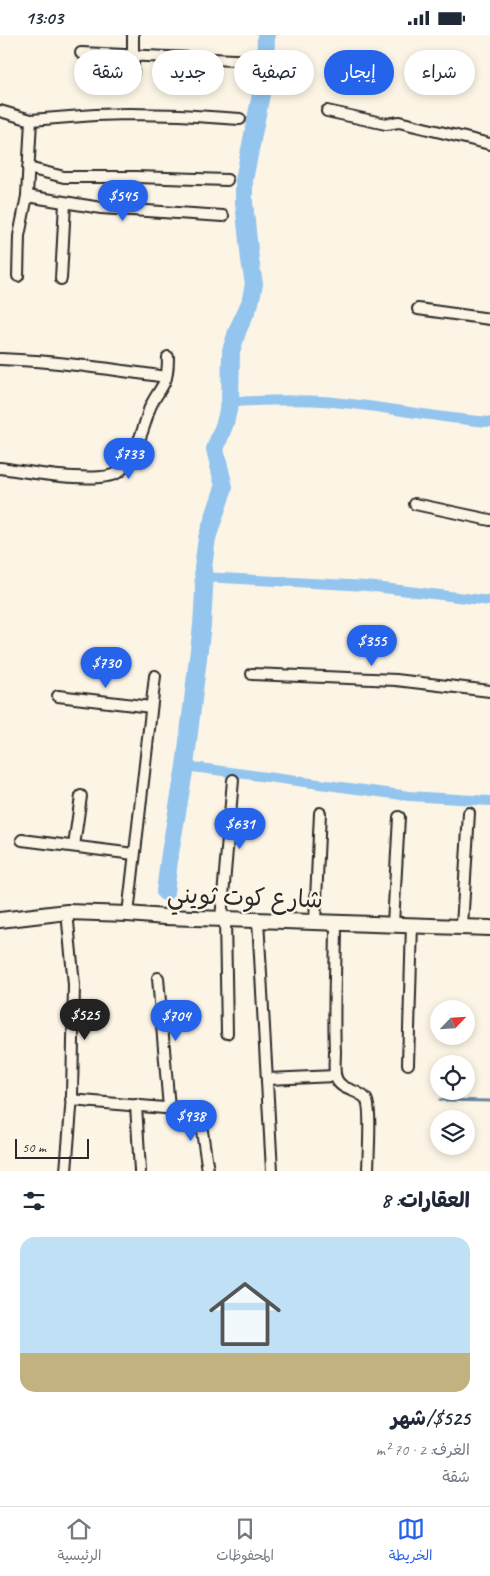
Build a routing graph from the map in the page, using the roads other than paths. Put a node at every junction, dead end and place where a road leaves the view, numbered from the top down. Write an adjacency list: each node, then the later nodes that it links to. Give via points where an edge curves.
1 (133, 35): 2 (street)
2 (133, 50)
3 (142, 56): 4 (street)
4 (234, 60)
5 (0, 111): 7 (street)
6 (327, 111): 9 (street, via 386,125 399,123)
7 (31, 119): 8 (street, via 129,114); 10 (street)
8 (240, 119)
9 (490, 144)
10 (28, 168): 11 (street, via 64,177); 12 (street)
11 (227, 180)
12 (27, 196): 13 (street); 15 (street, via 19,235)
13 (65, 203): 14 (street); 16 (street)
14 (224, 216)
15 (18, 276)
16 (61, 279)
17 (418, 309): 18 (street)
18 (490, 319)
19 (168, 357): 21 (street)
20 (0, 359): 21 (street)
21 (166, 377): 22 (street, via 119,473 106,478 79,477)
22 (0, 468)
23 (415, 504): 24 (street)
24 (490, 520)
25 (252, 673): 27 (street, via 396,681)
26 (155, 676): 29 (street)
27 (490, 691)
28 (58, 696): 29 (street)
29 (151, 707): 37 (street)
30 (233, 780): 40 (street)
31 (81, 796): 36 (street)
32 (320, 813): 43 (street)
33 (469, 813): 47 (street)
34 (399, 817): 45 (street)
35 (22, 839): 36 (street)
36 (74, 846): 37 (street)
37 (134, 854): 39 (street)
38 (67, 911): 39 (main road, شارع كوت ثويني); 41 (main road, شارع كوت ثويني); 54 (street, via 74,985)
39 (128, 914): 40 (main road, شارع كوت ثويني)
40 (223, 919): 42 (main road, شارع كوت ثويني); 50 (street)
41 (0, 920)
42 (258, 920): 43 (main road, شارع كوت ثويني); 53 (street)
43 (314, 921): 44 (main road, شارع كوت ثويني)
44 (336, 922): 45 (main road, شارع كوت ثويني); 52 (street)
45 (393, 923): 46 (main road, شارع كوت ثويني)
46 (412, 924): 47 (main road, شارع كوت ثويني); 51 (street)
47 (462, 926): 48 (main road, شارع كوت ثويني)
48 (490, 928)
49 (158, 978): 56 (street)
50 (227, 1033)
51 (408, 1064)
52 (335, 1076): 53 (street); 61 (street, via 344,1088 361,1095 369,1105)
53 (268, 1079): 60 (street)
54 (71, 1100): 55 (street); 57 (street)
55 (136, 1105): 56 (street); 58 (street)
56 (169, 1108): 59 (street, via 200,1111)
57 (66, 1171)
58 (140, 1171)
59 (208, 1171)
60 (272, 1171)
61 (368, 1171)

